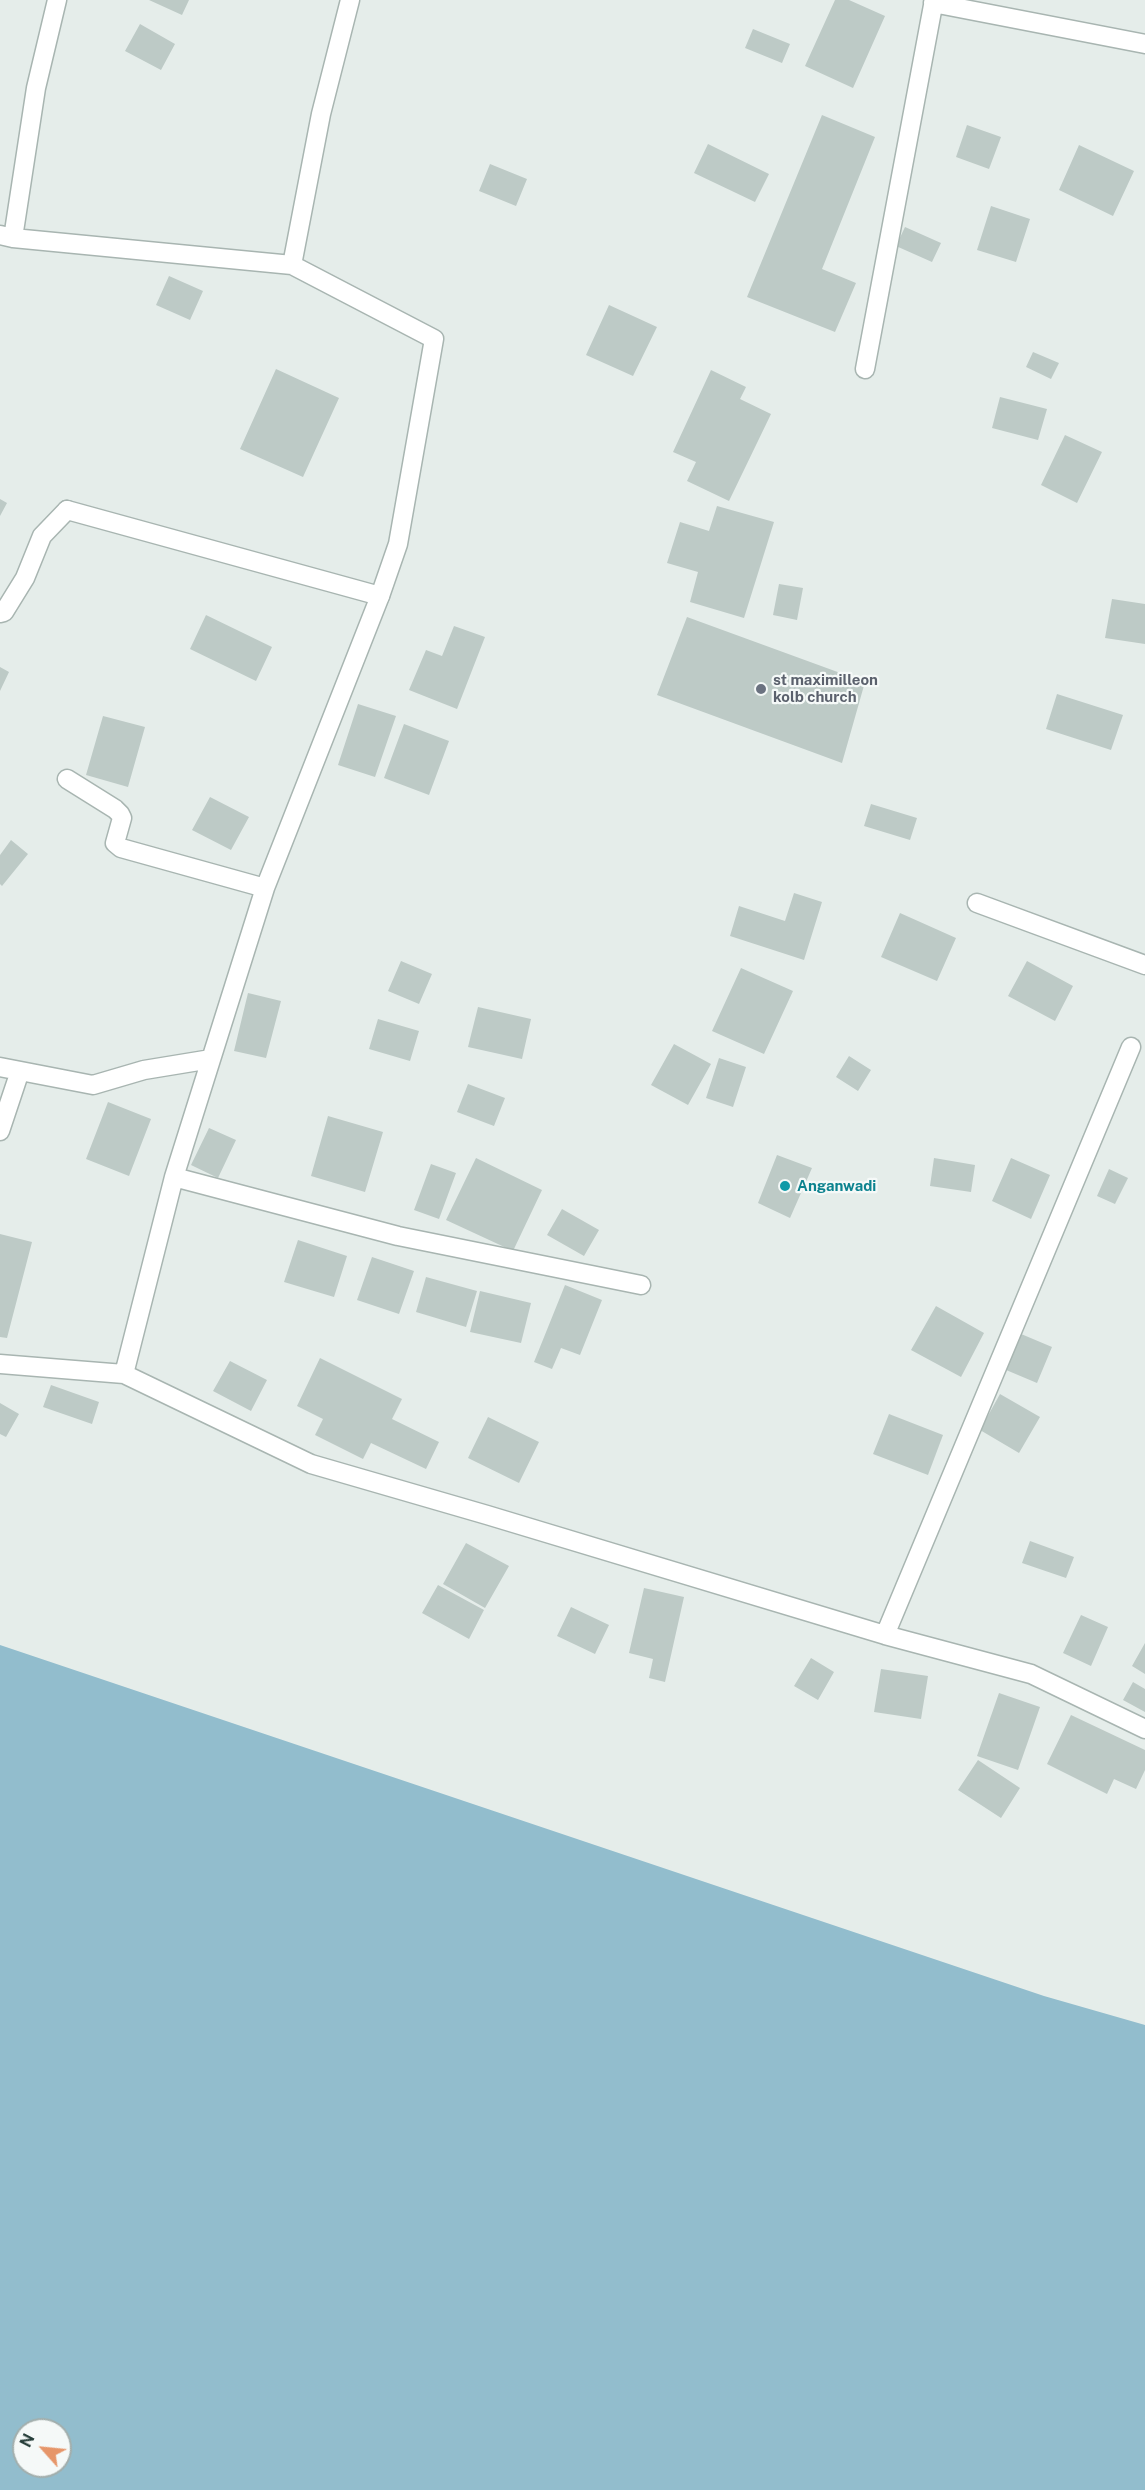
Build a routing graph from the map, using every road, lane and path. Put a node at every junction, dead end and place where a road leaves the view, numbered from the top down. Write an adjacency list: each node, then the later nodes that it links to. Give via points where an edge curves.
1 (57, 0): 5 (street)
2 (350, 0): 6 (street, via 321,114)
3 (934, 2): 4 (street); 7 (street)
4 (1145, 44)
5 (6, 236): 6 (street)
6 (292, 265): 8 (street, via 434,339 398,544)
7 (865, 369)
8 (380, 596): 9 (street, via 67,510 42,536 25,578); 11 (street)
9 (0, 613)
10 (67, 779): 11 (street, via 120,814 115,843 120,848)
11 (265, 888): 15 (street)
12 (977, 903): 13 (street)
13 (1145, 965)
14 (1131, 1047): 23 (street)
15 (211, 1059): 17 (street, via 144,1070 93,1085); 19 (street)
16 (0, 1067): 17 (street)
17 (20, 1071): 18 (street)
18 (0, 1131)
19 (174, 1177): 20 (street, via 398,1236); 22 (street)
20 (642, 1285)
21 (0, 1364): 22 (street)
22 (124, 1374): 23 (street, via 311,1464)
23 (885, 1635): 24 (street, via 1031,1674)
24 (1145, 1729)

